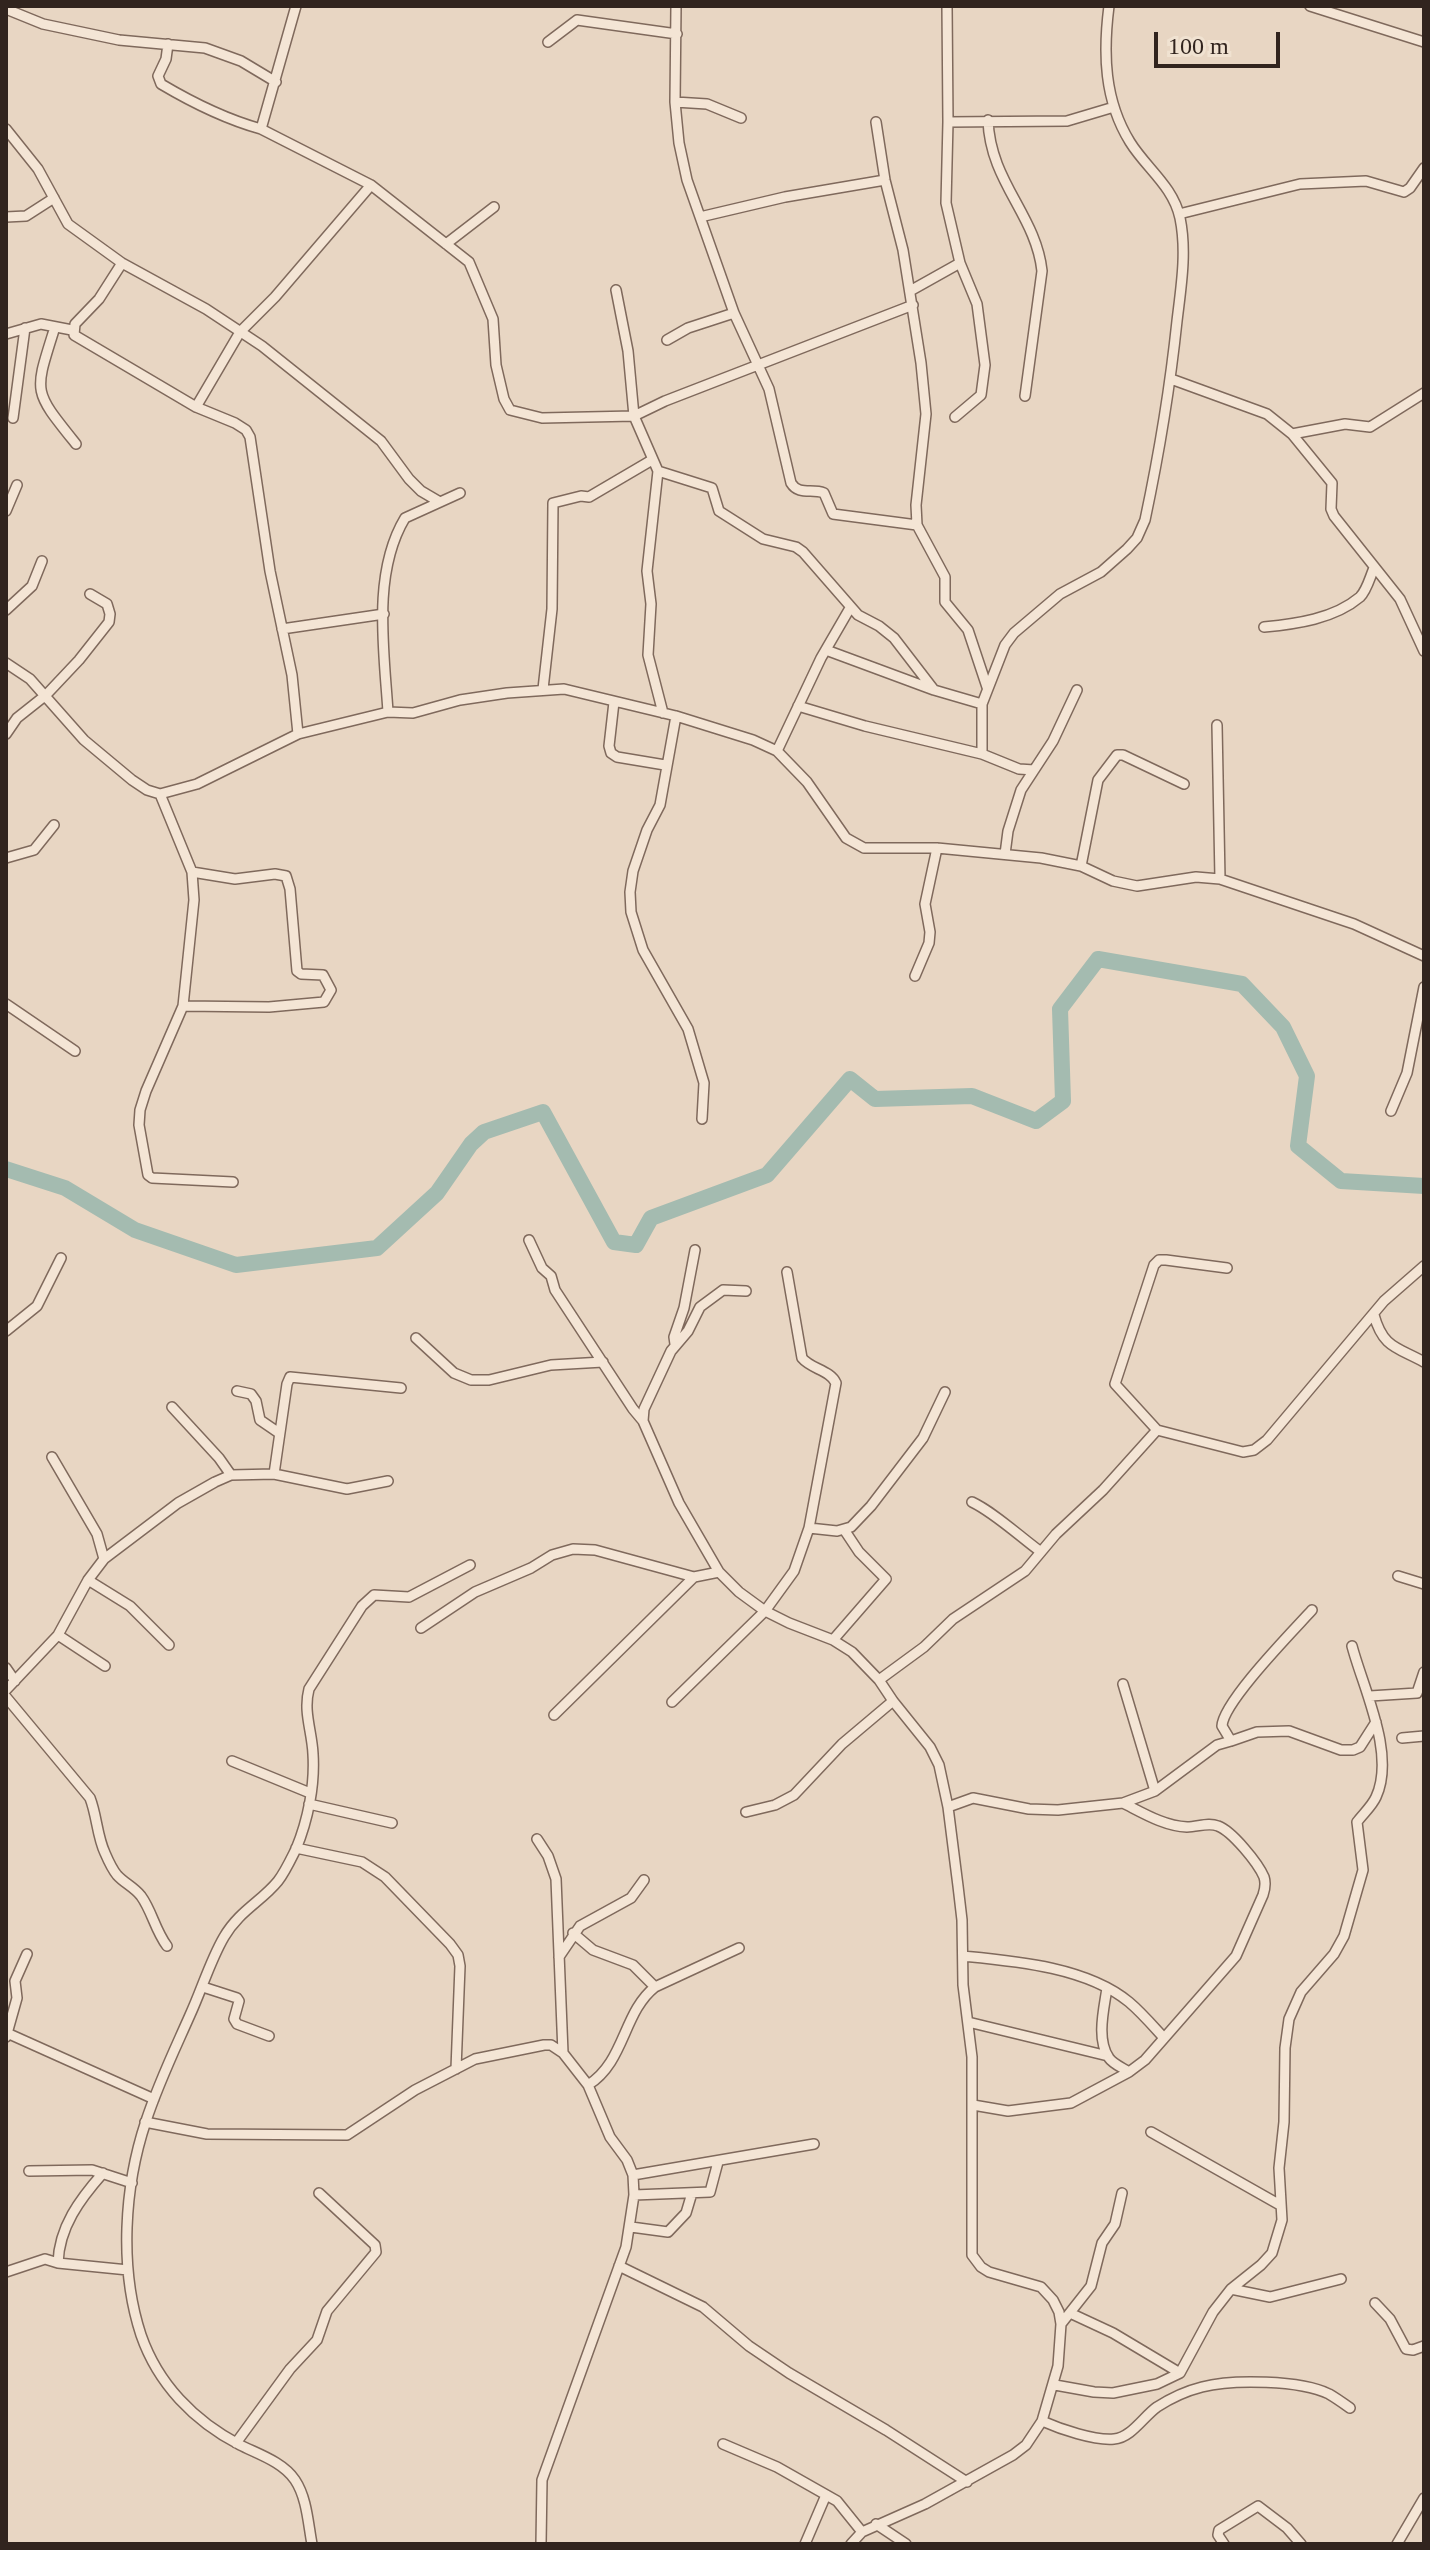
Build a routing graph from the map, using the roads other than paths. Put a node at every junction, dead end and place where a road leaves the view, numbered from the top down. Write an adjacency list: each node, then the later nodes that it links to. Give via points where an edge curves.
1 (296, 6): 11 (street)
2 (676, 6): 7 (street)
3 (947, 6): 17 (street)
4 (1109, 6): 13 (street, via 1105,65)
5 (1310, 6): 9 (street)
6 (6, 9): 10 (street, via 43,24)
7 (677, 34): 8 (street, via 577,20); 12 (street)
8 (548, 42)
9 (1424, 42)
10 (168, 44): 11 (street, via 205,48); 19 (street, via 158,76 161,84 210,111)
11 (276, 82): 19 (street)
12 (675, 102): 14 (street, via 707,104); 29 (street, via 682,155)
13 (1114, 107): 15 (street, via 1067,121); 27 (street, via 1130,142 1169,192)
14 (741, 118)
15 (988, 120): 17 (street); 46 (street, via 998,170 1040,253)
16 (876, 122): 23 (street)
17 (948, 122): 32 (street, via 946,203)
18 (6, 129): 20 (street)
19 (261, 129): 24 (street)
20 (14, 139): 21 (street); 25 (street)
21 (6, 147)
22 (1424, 168): 27 (street, via 1404,192 1366,181 1300,184)
23 (885, 180): 29 (street); 34 (street)
24 (371, 185): 30 (street); 40 (street)
25 (54, 198): 28 (street, via 26,216); 31 (street, via 68,224)
26 (494, 207): 30 (street)
27 (1179, 214): 44 (street, via 1183,270)
28 (6, 217)
29 (700, 217): 36 (street)
30 (446, 244): 48 (street, via 469,262 486,299 496,335 496,365 510,410 553,419)
31 (122, 263): 39 (street); 40 (street)
32 (960, 263): 34 (street); 49 (street, via 977,304 985,365 981,395)
33 (616, 290): 48 (street)
34 (910, 291): 35 (street)
35 (913, 305): 43 (street); 59 (street, via 926,414)
36 (734, 313): 42 (street); 43 (street)
37 (55, 327): 38 (street); 39 (street); 52 (street, via 39,389)
38 (25, 328): 41 (street); 50 (street)
39 (72, 330): 47 (street, via 90,347)
40 (240, 332): 47 (street); 57 (street, via 372,433 409,479)
41 (6, 334)
42 (667, 340)
43 (759, 366): 48 (street); 59 (street, via 794,488 824,493 833,514)
44 (1171, 379): 51 (street, via 1267,414); 71 (street, via 1145,520 1137,538 1101,572 1060,594 1014,633)
45 (1424, 393): 51 (street, via 1370,427 1345,424)
46 (1025, 396)
47 (196, 407): 67 (street, via 235,423 250,437)
48 (634, 416): 53 (street)
49 (955, 417)
50 (13, 418)
51 (1292, 434): 61 (street, via 1332,483 1334,516)
52 (76, 444)
53 (652, 460): 54 (street); 72 (street, via 589,497 553,503 552,609)
54 (658, 471): 63 (street, via 712,488 719,511 763,539 796,547); 80 (street, via 647,571 648,655)
55 (17, 485): 58 (street)
56 (460, 493): 57 (street)
57 (438, 501): 65 (street, via 405,518 397,531 383,577)
58 (6, 511)
59 (917, 525): 71 (street, via 945,577 945,602 968,630)
60 (42, 561): 64 (street, via 32,586)
61 (1374, 568): 66 (street, via 1360,596 1346,605 1311,621); 69 (street, via 1400,599)
62 (90, 594): 75 (street, via 107,604 109,622)
63 (850, 608): 68 (street); 73 (street, via 894,638)
64 (6, 610)
65 (384, 614): 67 (street); 79 (street)
66 (1264, 627)
67 (282, 629): 84 (street)
68 (826, 650): 73 (street); 78 (street)
69 (1424, 651)
70 (6, 663): 75 (street)
71 (987, 687): 77 (street)
72 (543, 689): 76 (street, via 585,692); 79 (street, via 460,700 413,713)
73 (934, 690): 77 (street)
74 (1077, 690): 88 (street)
75 (46, 695): 83 (street); 90 (street, via 84,740 132,780)
76 (614, 702): 80 (street); 87 (street, via 611,753)
77 (982, 704): 86 (street)
78 (798, 706): 85 (street); 86 (street)
79 (388, 712): 84 (street)
80 (663, 713): 81 (street)
81 (676, 716): 85 (street); 87 (street)
82 (1217, 725): 97 (street)
83 (6, 734)
84 (298, 734): 90 (street, via 197,784)
85 (777, 751): 92 (street, via 854,844)
86 (982, 754): 88 (street)
87 (665, 765): 105 (street, via 660,805 633,871 631,912 643,950 688,1029 704,1083)
88 (1034, 770): 93 (street, via 1021,790)
89 (1184, 784): 95 (street, via 1117,755 1098,780)
90 (160, 794): 96 (street)
91 (54, 825): 94 (street, via 34,850)
92 (937, 848): 93 (street); 99 (street, via 925,904 929,943)
93 (1005, 854): 95 (street)
94 (6, 858)
95 (1081, 866): 97 (street, via 1137,886 1196,877)
96 (192, 872): 102 (street); 102 (street, via 235,879 286,876 297,971 323,975 331,990 324,1002)
97 (1220, 879): 98 (street, via 1354,924)
98 (1424, 956)
99 (915, 976)
100 (1424, 987): 104 (street, via 1407,1073)
101 (6, 1004): 103 (street)
102 (183, 1006): 106 (street, via 140,1110 148,1175)
103 (75, 1051)
104 (1391, 1111)
105 (702, 1119)
106 (233, 1182)
107 (529, 1240): 118 (street)
108 (695, 1250): 117 (street)
109 (61, 1258): 115 (street, via 37,1306)
110 (1424, 1266): 114 (street)
111 (1227, 1268): 125 (street, via 1166,1260 1154,1265 1115,1384)
112 (787, 1272): 132 (street, via 802,1358 836,1383)
113 (746, 1291): 117 (street, via 723,1290 705,1302)
114 (1374, 1315): 119 (street, via 1389,1345); 125 (street, via 1254,1450 1243,1452)
115 (6, 1331)
116 (416, 1338): 118 (street, via 454,1373 471,1380 551,1365)
117 (675, 1344): 124 (street)
118 (603, 1362): 124 (street)
119 (1424, 1362)
120 (401, 1388): 126 (street, via 290,1377)
121 (237, 1391): 126 (street, via 251,1394 260,1420)
122 (945, 1392): 133 (street, via 923,1438)
123 (172, 1407): 129 (street)
124 (643, 1421): 137 (street, via 679,1503)
125 (1157, 1430): 134 (street)
126 (279, 1433): 128 (street)
127 (52, 1457): 135 (street, via 97,1534)
128 (274, 1474): 129 (street); 130 (street, via 347,1489)
129 (231, 1475): 135 (street, via 178,1503)
130 (388, 1481)
131 (972, 1502): 134 (street)
132 (809, 1528): 133 (street); 143 (street, via 794,1571)
133 (845, 1531): 146 (street, via 886,1579)
134 (1041, 1552): 152 (street, via 1018,1577 953,1619)
135 (104, 1559): 140 (street)
136 (470, 1565): 167 (street, via 409,1597 378,1594 362,1606 305,1703 313,1754)
137 (719, 1572): 139 (street); 143 (street)
138 (1398, 1576): 141 (street)
139 (694, 1577): 144 (street, via 573,1549 475,1592); 160 (street)
140 (88, 1580): 145 (street); 147 (street, via 130,1606)
141 (1424, 1584)
142 (1312, 1610): 164 (street, via 1224,1716 1222,1726)
143 (765, 1611): 146 (street); 159 (street)
144 (421, 1628)
145 (58, 1635): 149 (street); 153 (street)
146 (833, 1640): 152 (street)
147 (169, 1645)
148 (1352, 1646): 156 (street)
149 (105, 1666)
150 (6, 1668): 153 (street)
151 (1424, 1672): 156 (street, via 1417,1693)
152 (879, 1680): 158 (street)
153 (15, 1681): 155 (street)
154 (1123, 1684): 166 (street)
155 (6, 1690)
156 (1370, 1696): 161 (street)
157 (6, 1697): 177 (street, via 90,1798 110,1864 140,1895)
158 (893, 1701): 170 (street, via 934,1753); 171 (street, via 794,1795)
159 (672, 1702)
160 (554, 1715)
161 (1376, 1722): 164 (street, via 1353,1750 1289,1731 1257,1732); 208 (street, via 1380,1775 1376,1797 1357,1822 1363,1870 1354,1905 1334,1954 1301,1992 1289,2019)
162 (1424, 1736): 163 (street)
163 (1402, 1738)
164 (1231, 1741): 166 (street, via 1217,1745)
165 (232, 1761): 167 (street)
166 (1155, 1791): 168 (street)
167 (310, 1793): 169 (street)
168 (1123, 1803): 170 (street, via 1058,1810 973,1798); 188 (street, via 1175,1825 1222,1827 1266,1886 1236,1956)
169 (309, 1804): 172 (street); 174 (street)
170 (948, 1807): 180 (street)
171 (746, 1812)
172 (392, 1823)
173 (537, 1839): 181 (street, via 556,1879)
174 (296, 1848): 182 (street, via 278,1881 226,1933); 191 (street, via 362,1862 385,1877 458,1955)
175 (644, 1880): 176 (street, via 631,1898)
176 (573, 1933): 181 (street); 183 (street, via 593,1950 633,1965)
177 (167, 1946)
178 (739, 1948): 183 (street)
179 (27, 1954): 186 (street, via 15,1981 17,1998)
180 (963, 1956): 184 (street, via 1034,1963); 185 (street)
181 (558, 1961): 189 (street)
182 (203, 1987): 187 (street, via 237,1998 237,2024); 194 (street)
183 (655, 1987): 193 (street, via 639,2004 606,2072)
184 (1107, 1988): 188 (street, via 1127,2000); 190 (street, via 1102,2031)
185 (968, 2022): 190 (street); 195 (street)
186 (7, 2035): 194 (street)
187 (269, 2036)
188 (1164, 2038): 192 (street)
189 (563, 2053): 191 (street, via 551,2045 529,2047 475,2059); 193 (street)
190 (1108, 2056): 192 (street)
191 (456, 2069): 196 (street, via 347,2135 207,2134)
192 (1129, 2072): 195 (street, via 1071,2103 1008,2111)
193 (588, 2085): 202 (street)
194 (154, 2099): 196 (street)
195 (973, 2105): 218 (street, via 972,2255 989,2272 1041,2287 1053,2300)
196 (145, 2122): 203 (street)
197 (1151, 2132): 208 (street)
198 (814, 2144): 199 (street)
199 (718, 2162): 202 (street); 205 (street, via 712,2190)
200 (29, 2171): 201 (street)
201 (103, 2173): 203 (street); 210 (street, via 65,2227)
202 (633, 2175): 207 (street)
203 (132, 2183): 212 (street)
204 (319, 2193): 224 (street, via 375,2245 376,2252 327,2311 317,2340)
205 (692, 2193): 207 (street); 209 (street, via 686,2213 668,2232)
206 (1122, 2193): 217 (street, via 1091,2286)
207 (634, 2195): 209 (street)
208 (1280, 2205): 215 (street, via 1282,2220 1272,2253)
209 (631, 2227): 211 (street)
210 (58, 2263): 212 (street); 213 (street, via 45,2259)
211 (619, 2266): 226 (street, via 703,2307 789,2373); 232 (street, via 542,2480)
212 (128, 2270): 224 (street, via 140,2332 160,2374 182,2404)
213 (6, 2272)
214 (1341, 2279): 215 (street, via 1270,2297)
215 (1231, 2289): 220 (street, via 1199,2333)
216 (1375, 2303): 219 (street, via 1406,2349)
217 (1070, 2313): 218 (street); 220 (street)
218 (1061, 2324): 221 (street)
219 (1424, 2346)
220 (1180, 2373): 221 (street, via 1113,2393)
221 (1055, 2385): 223 (street)
222 (1350, 2408): 223 (street, via 1306,2387 1232,2383 1180,2394 1115,2439)
223 (1042, 2421): 226 (street, via 1026,2445)
224 (236, 2443): 231 (street, via 284,2468 294,2479)
225 (723, 2444): 227 (street)
226 (967, 2482): 229 (street)
227 (826, 2495): 230 (street); 233 (street)
228 (1424, 2498): 238 (street)
229 (876, 2524): 230 (street); 235 (street)
230 (862, 2532): 234 (street)
231 (312, 2544)
232 (541, 2544)
233 (805, 2544)
234 (851, 2544)
235 (906, 2544)
236 (1224, 2544): 237 (street, via 1219,2530 1258,2506)
237 (1301, 2544)
238 (1397, 2544)

